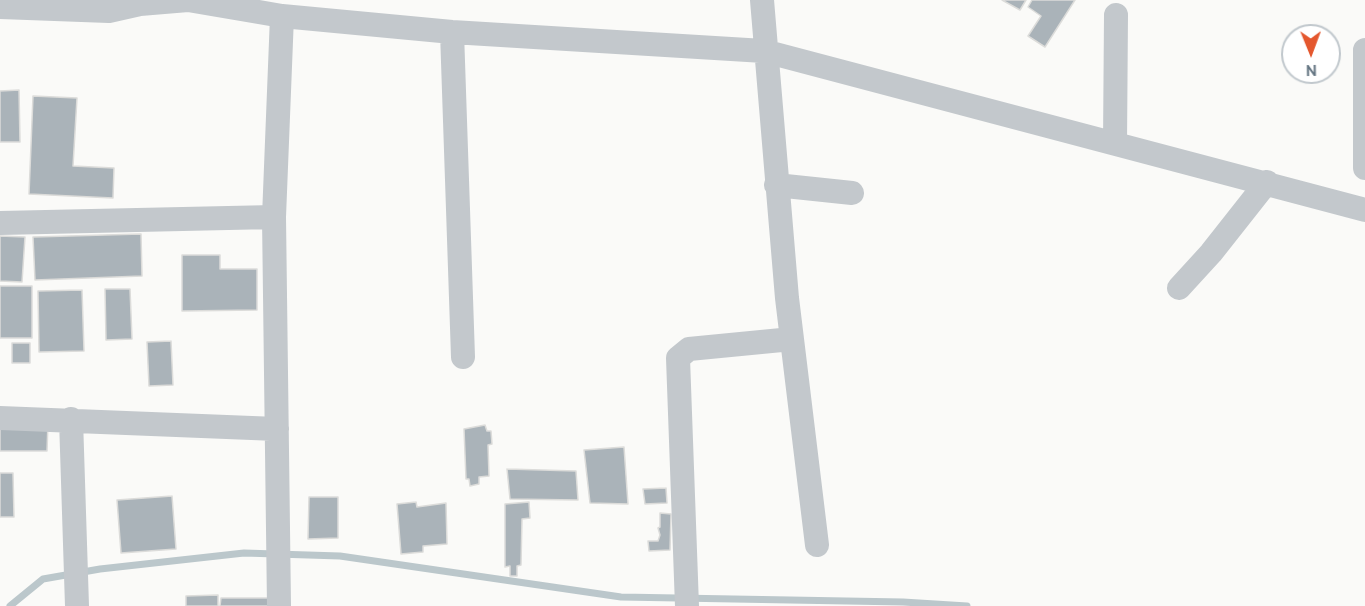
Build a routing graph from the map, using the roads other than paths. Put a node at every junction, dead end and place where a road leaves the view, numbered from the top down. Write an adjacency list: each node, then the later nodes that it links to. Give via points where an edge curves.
1 (762, 0): 8 (street)
2 (109, 5): 3 (street); 5 (street, via 188,0)
3 (0, 7)
4 (1116, 15): 9 (street)
5 (282, 16): 6 (street); 15 (street)
6 (452, 32): 8 (street); 19 (street)
7 (1365, 50): 10 (street)
8 (764, 51): 9 (street); 12 (street)
9 (1115, 143): 11 (street)
10 (1365, 168)
11 (1267, 182): 14 (street); 17 (street)
12 (776, 185): 13 (street); 18 (street)
13 (852, 193)
14 (1365, 210)
15 (274, 218): 16 (street); 22 (street)
16 (0, 224)
17 (1179, 288)
18 (792, 339): 23 (street); 24 (street, via 689,349 678,358)
19 (463, 357)
20 (0, 418): 21 (street)
21 (71, 419): 22 (street); 25 (street)
22 (277, 429): 26 (street)
23 (817, 545)
24 (686, 596)
25 (76, 600)
26 (279, 606)

